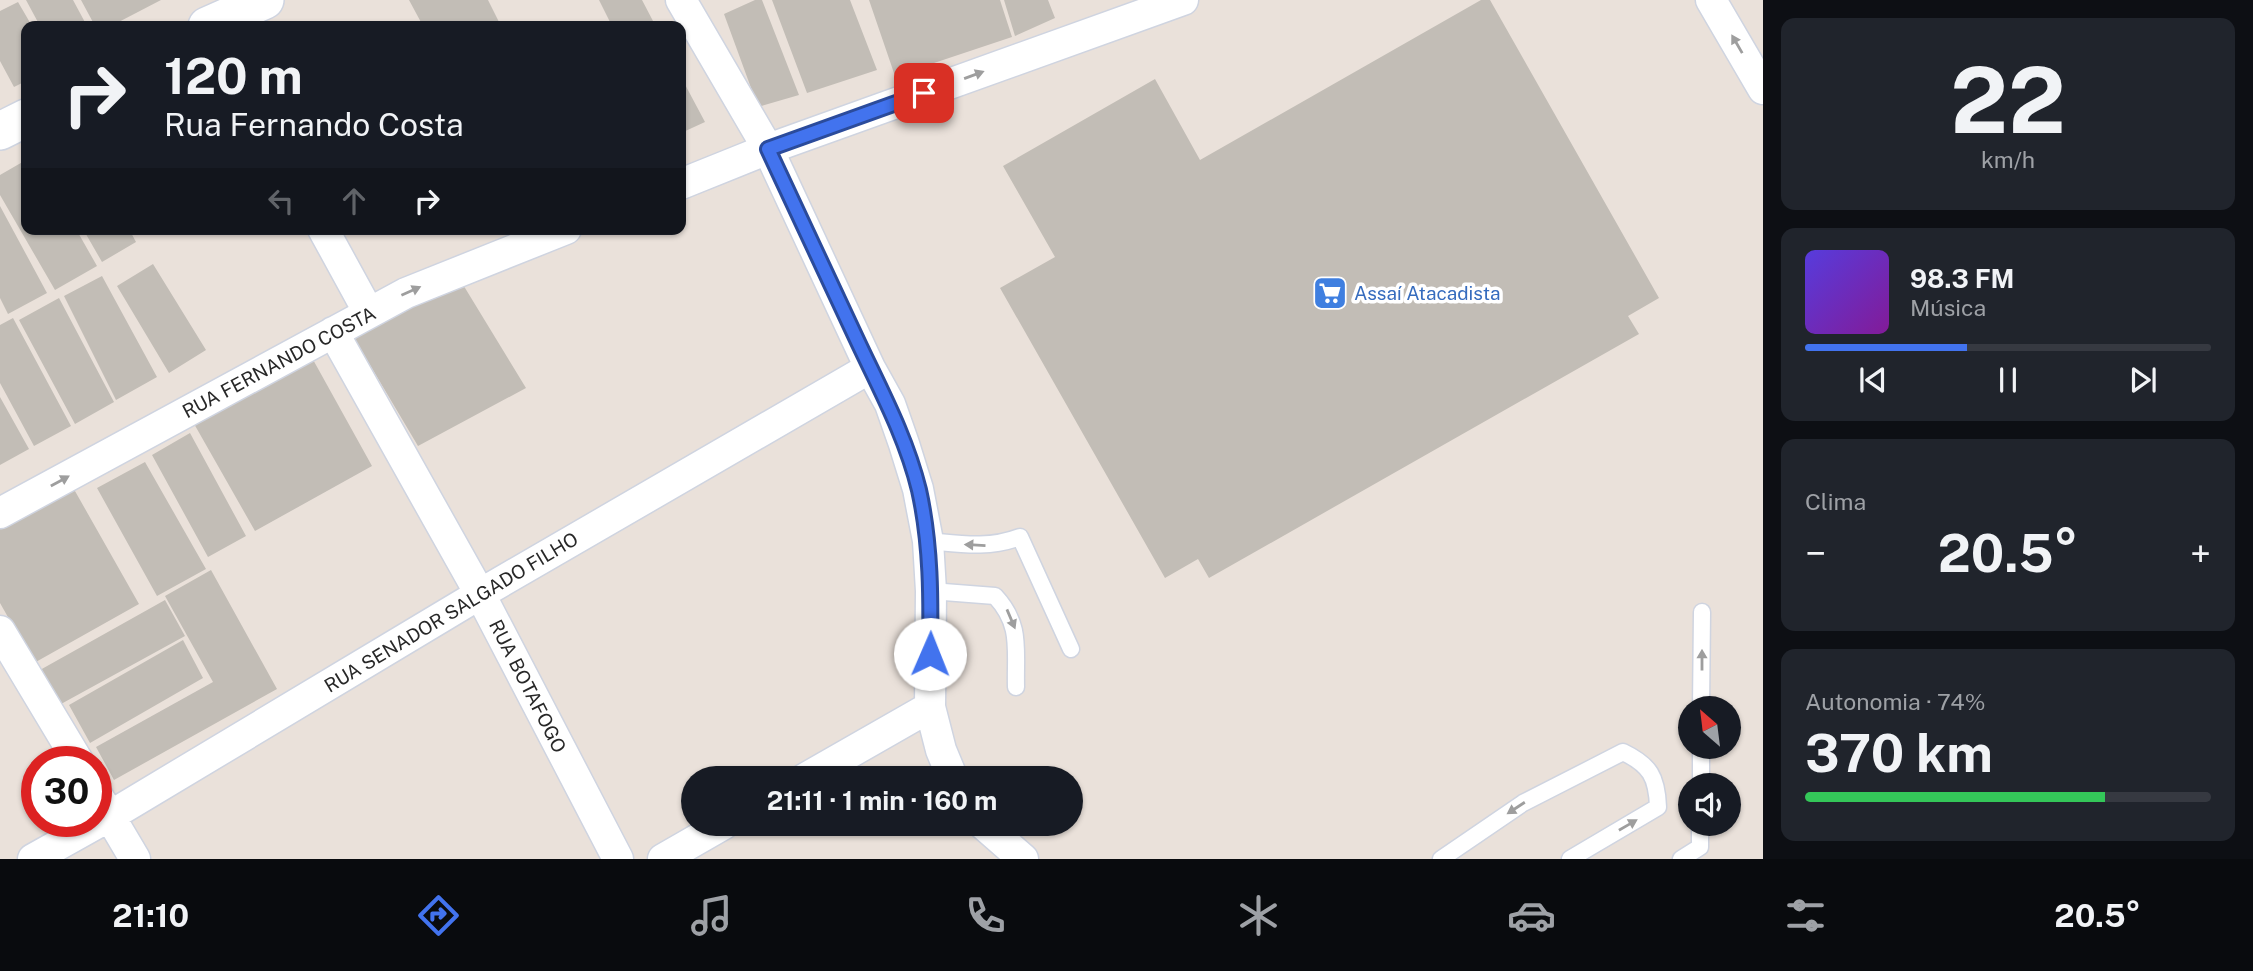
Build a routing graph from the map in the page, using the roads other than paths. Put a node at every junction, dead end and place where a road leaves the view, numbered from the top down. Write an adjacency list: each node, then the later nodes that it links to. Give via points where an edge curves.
1 (265, 0): 5 (street)
2 (681, 0): 9 (street)
3 (1183, 0): 9 (street, one-way to 3)
4 (1711, 0): 6 (street, one-way to 4)
5 (221, 21)
6 (1763, 89)
7 (21, 120): 8 (street)
8 (0, 131)
9 (768, 149): 10 (street); 15 (street)
10 (686, 182)
11 (326, 235): 13 (street)
12 (551, 235): 13 (street, RUA FERNANDO COSTA, one-way to 12, via 406,293)
13 (369, 313): 14 (street, RUA FERNANDO COSTA)
14 (333, 331): 16 (street, RUA FERNANDO COSTA, one-way to 14); 19 (street, RUA BOTAFOGO)
15 (870, 368): 17 (street, via 890,404 904,444); 19 (street, RUA SENADOR SALGADO FILHO)
16 (0, 513)
17 (928, 541): 18 (street); 22 (lane, one-way to 17, via 1020,537 984,546)
18 (931, 591): 23 (lane, one-way to 23, via 995,596 1007,609 1015,627); 25 (street)
19 (480, 594): 29 (street, RUA SENADOR SALGADO FILHO); 37 (street, RUA BOTAFOGO)
20 (1702, 612): 24 (lane, one-way to 20)
21 (0, 631): 26 (street)
22 (1071, 649)
23 (1016, 687)
24 (1701, 696)
25 (930, 707): 27 (street); 28 (street)
26 (69, 746)
27 (827, 766)
28 (948, 766)
29 (112, 799)
30 (112, 819): 36 (street)
31 (703, 836): 38 (street)
32 (997, 836): 39 (street)
33 (1700, 836): 42 (lane, via 1700,847)
34 (61, 837): 35 (street, RUA SENADOR SALGADO FILHO)
35 (33, 859)
36 (135, 859)
37 (618, 859)
38 (663, 859)
39 (1023, 859)
40 (1441, 859): 41 (lane, one-way to 40, via 1658,807 1657,785 1643,762 1623,752 1523,803)
41 (1570, 859)
42 (1681, 859)

